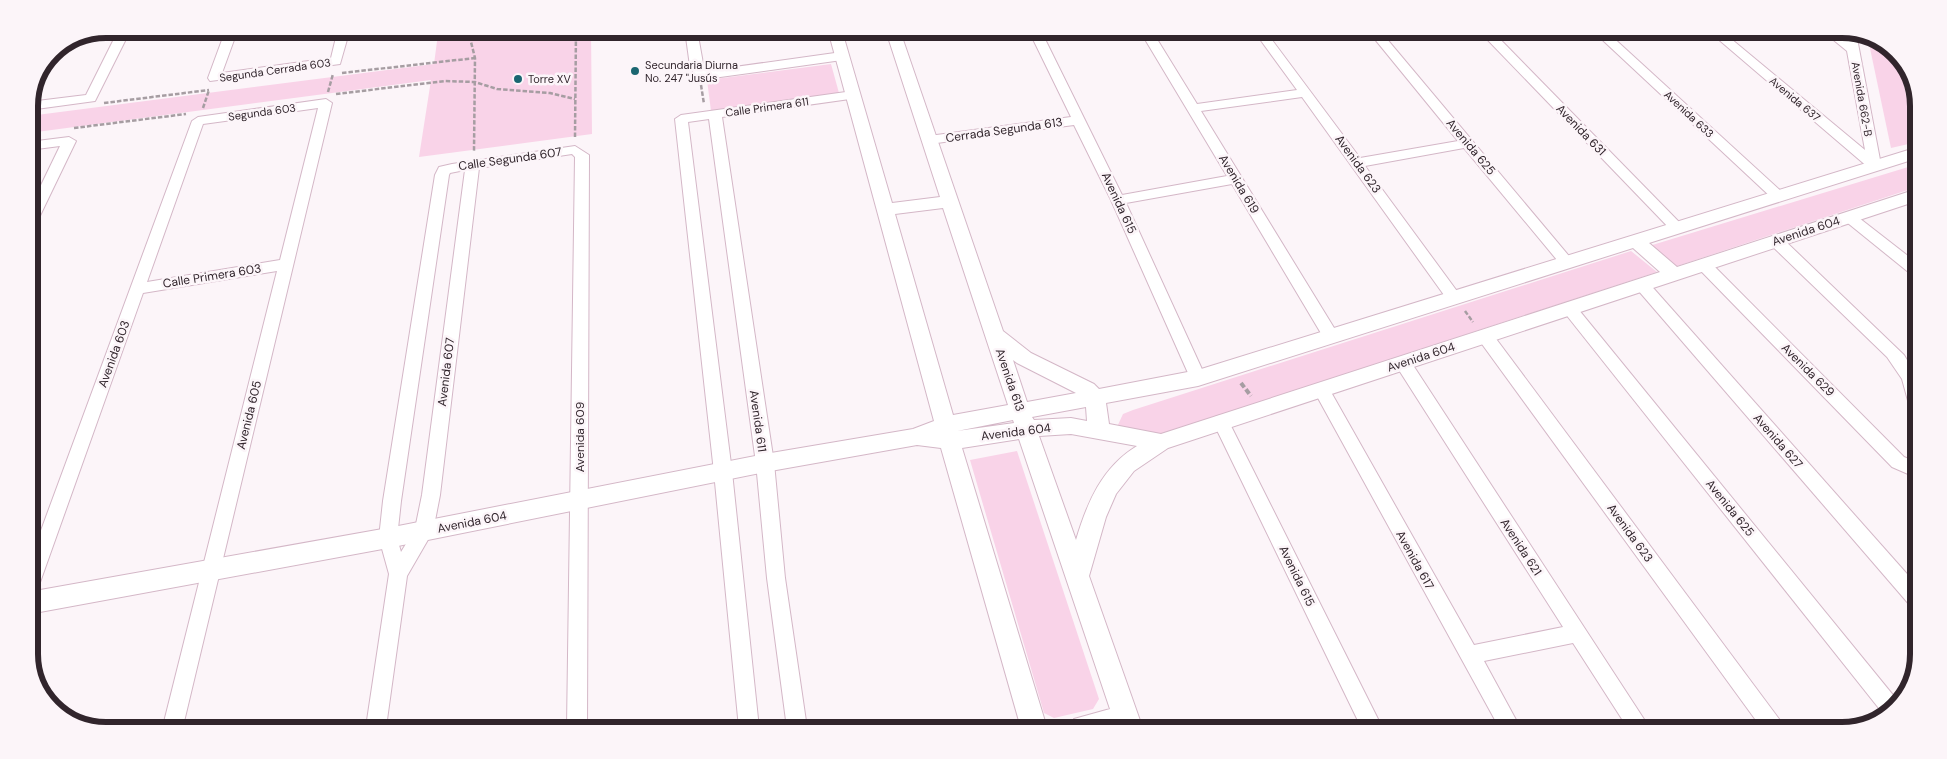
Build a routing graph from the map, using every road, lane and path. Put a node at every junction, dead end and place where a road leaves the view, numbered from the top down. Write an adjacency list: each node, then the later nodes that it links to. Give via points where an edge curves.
1 (121, 37): 26 (street, via 91,98)
2 (229, 37): 22 (street)
3 (342, 37): 20 (street)
4 (470, 37): 38 (path, via 474,58)
5 (576, 37): 35 (path)
6 (692, 37): 21 (street)
7 (837, 37): 19 (street)
8 (894, 37): 31 (street, Avenida 613)
9 (1038, 37): 29 (street, Avenida 615)
10 (1150, 37): 27 (street, Avenida 619)
11 (1264, 37): 23 (street, Avenida 623)
12 (1379, 37): 33 (street, Avenida 625)
13 (1491, 37): 49 (street, Avenida 631)
14 (1605, 37): 42 (street, Avenida 633)
15 (1722, 37): 39 (street, Avenida 637)
16 (1836, 37): 18 (street)
17 (1851, 38): 18 (street, Avenida 662-B)
18 (1854, 50): 39 (street, Avenida 662-B)
19 (842, 56): 21 (street, via 713,74); 24 (street)
20 (336, 61): 22 (street, Segunda Cerrada 603); 25 (path)
21 (699, 72): 28 (path)
22 (214, 78): 30 (path)
23 (1305, 93): 27 (street); 37 (street, Avenida 623)
24 (853, 96): 28 (street, Calle Primera 611); 47 (street)
25 (326, 104): 30 (street, Segunda 603); 53 (street, Avenida 605)
26 (37, 105)
27 (1193, 108): 41 (street, Avenida 619)
28 (710, 115): 76 (street, Avenida 611); 78 (street, Calle Primera 611, via 681,118)
29 (1079, 120): 31 (street, Cerrada Segunda 613); 44 (street, Avenida 615)
30 (198, 121): 58 (street, Avenida 603)
31 (929, 140): 45 (street, Avenida 613)
32 (69, 141): 34 (street); 46 (street)
33 (1468, 144): 37 (street); 52 (street, Avenida 625)
34 (37, 145)
35 (575, 150): 38 (street, Calle Segunda 607); 79 (street, Avenida 609, via 582,155)
36 (1909, 155): 39 (street, Avenida 604)
37 (1357, 163): 59 (street, Avenida 623)
38 (473, 164): 40 (street, Calle Segunda 607); 80 (street, Avenida 607)
39 (1874, 165): 42 (street, Avenida 604)
40 (444, 170): 81 (street, Avenida 607)
41 (1236, 179): 44 (street); 62 (street, Avenida 619)
42 (1778, 196): 49 (street, Avenida 604)
43 (1909, 197): 48 (street, Avenida 604)
44 (1118, 200): 67 (street, Avenida 615)
45 (950, 201): 47 (street); 61 (street, Avenida 613)
46 (37, 207)
47 (885, 210): 74 (street)
48 (1849, 217): 51 (street, Avenida 604); 55 (street)
49 (1676, 228): 50 (street, Avenida 604)
50 (1635, 240): 52 (street, Avenida 604); 56 (street)
51 (1776, 241): 54 (street, Avenida 604); 66 (street, via 1888,346)
52 (1566, 262): 59 (street, Avenida 604)
53 (286, 264): 58 (street, Calle Primera 603); 83 (street, Avenida 605)
54 (1704, 264): 56 (street, Avenida 604); 77 (street, Avenida 629, via 1898,462)
55 (1909, 265)
56 (1674, 274): 57 (street, Avenida 604)
57 (1642, 285): 60 (street, Avenida 604); 86 (street, Avenida 627)
58 (138, 288): 82 (street, Avenida 603)
59 (1454, 298): 62 (street, Avenida 604); 63 (path)
60 (1569, 308): 63 (street, Avenida 604); 90 (street, Avenida 625)
61 (995, 335): 69 (street, via 1024,358 1087,389); 71 (street, Avenida 613)
62 (1331, 336): 65 (street, Avenida 604)
63 (1485, 336): 64 (street, Avenida 604); 101 (street, Avenida 623)
64 (1403, 363): 68 (street, Avenida 604); 88 (street, Avenida 621)
65 (1230, 368): 67 (street, Avenida 604); 70 (path)
66 (1909, 376)
67 (1198, 378): 69 (street, Avenida 604)
68 (1320, 390): 70 (street, Avenida 604); 89 (street, Avenida 617)
69 (1094, 398): 71 (street, Avenida 604); 73 (street)
70 (1260, 410): 72 (street, Avenida 604)
71 (1023, 420): 73 (street, Avenida 604); 74 (street, Avenida 604); 85 (street, Avenida 613)
72 (1221, 422): 75 (street, Avenida 604); 98 (street, Avenida 615)
73 (1099, 431): 75 (street, Avenida 604)
74 (948, 433): 76 (street, Avenida 604); 96 (street)
75 (1162, 442): 85 (street, via 1125,465 1108,486 1089,535)
76 (764, 463): 78 (street, Avenida 604); 95 (street, Avenida 611)
77 (1910, 467)
78 (723, 472): 79 (street, Avenida 604); 94 (street)
79 (579, 502): 80 (street, Avenida 604); 93 (street, Avenida 609)
80 (424, 531): 81 (street, Avenida 604); 84 (street, Avenida 607)
81 (388, 538): 83 (street, Avenida 604); 84 (street, Avenida 607)
82 (38, 564)
83 (211, 570): 87 (street, Avenida 604); 91 (street, Avenida 605)
84 (398, 574): 92 (street, Avenida 607)
85 (1078, 577): 97 (street, Avenida 613)
86 (1910, 591)
87 (38, 602)
88 (1577, 633): 89 (street); 100 (street, Avenida 621)
89 (1468, 655): 99 (street, Avenida 617)
90 (1887, 703)
91 (174, 722)
92 (377, 722)
93 (577, 722)
94 (748, 722)
95 (796, 722)
96 (1032, 722)
97 (1128, 722)
98 (1370, 722)
99 (1506, 722)
100 (1636, 722)
101 (1769, 722)

